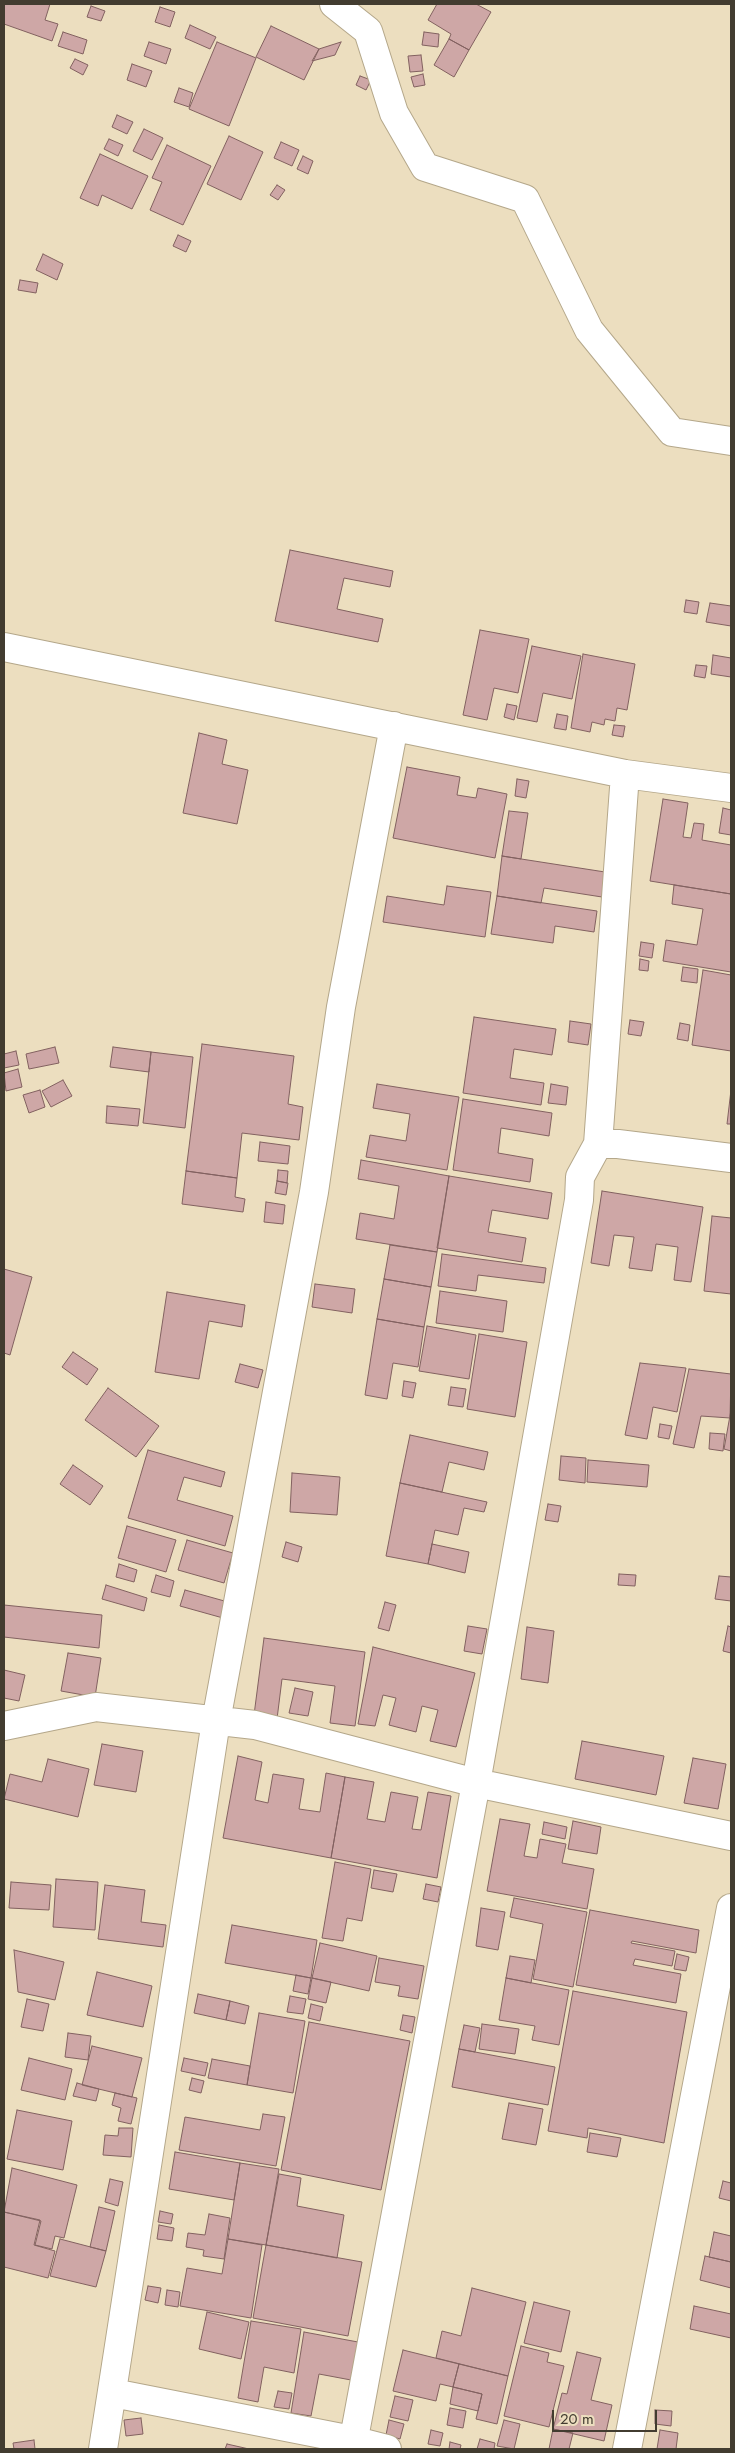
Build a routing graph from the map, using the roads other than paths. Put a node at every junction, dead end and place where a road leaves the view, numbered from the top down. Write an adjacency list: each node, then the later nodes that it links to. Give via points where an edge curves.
1 (334, 4): 2 (street, via 368,31 394,113 425,167 525,199 589,330 672,432)
2 (731, 441)
3 (4, 647): 4 (street)
4 (394, 726): 5 (street); 9 (street, via 341,1007 314,1192)
5 (626, 774): 6 (street); 7 (street)
6 (731, 788)
7 (598, 1144): 8 (street); 11 (street, via 580,1177 578,1210)
8 (731, 1158)
9 (216, 1721): 10 (street, via 96,1707); 11 (street, via 255,1724); 14 (street)
10 (4, 1726)
11 (476, 1783): 12 (street); 15 (street)
12 (731, 1836)
13 (731, 1908): 18 (street)
14 (113, 2393): 15 (street); 16 (street)
15 (352, 2445): 17 (street)
16 (103, 2449)
17 (387, 2449)
18 (627, 2449)

